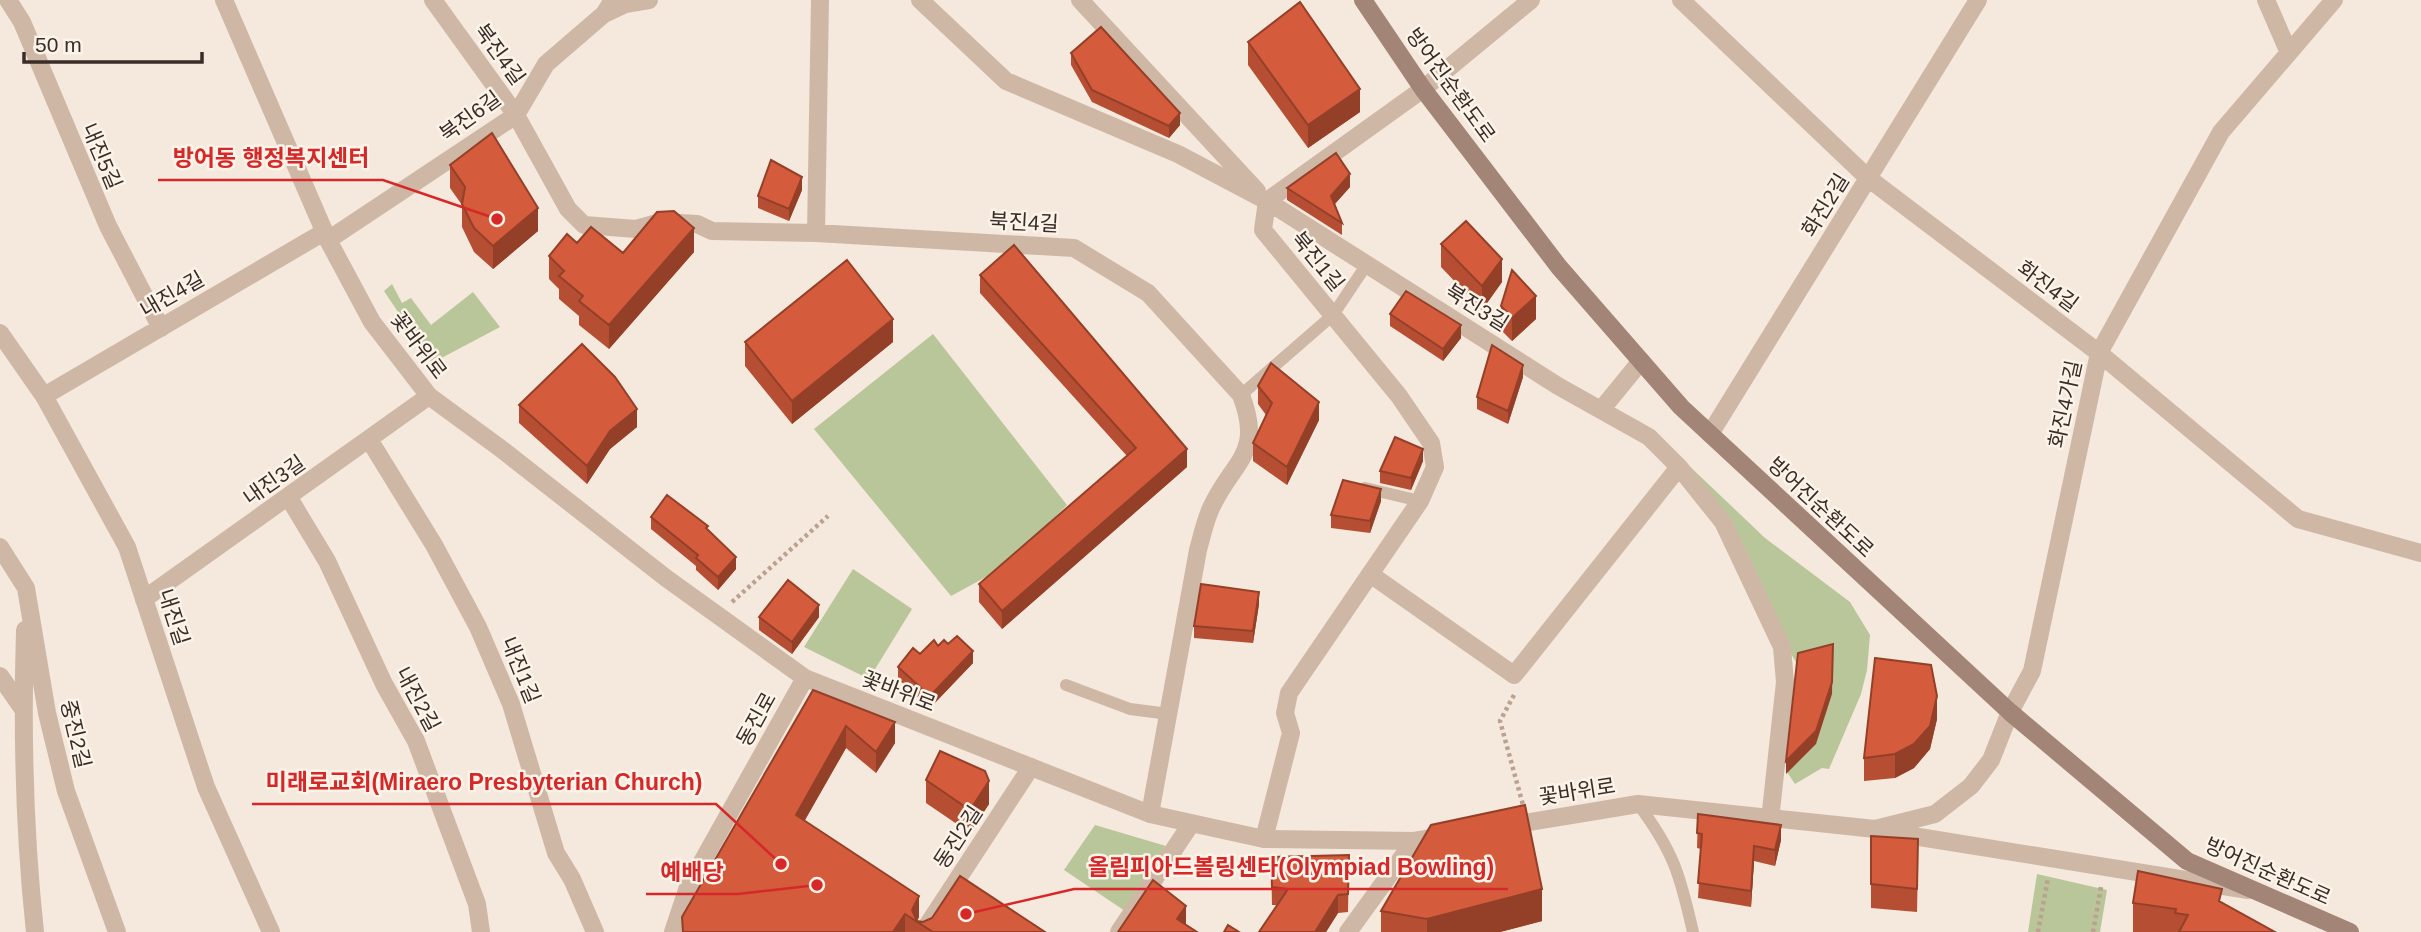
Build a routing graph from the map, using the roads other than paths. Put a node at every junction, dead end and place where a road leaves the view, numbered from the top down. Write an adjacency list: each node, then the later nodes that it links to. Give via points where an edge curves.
1 (8, 0): 24 (street, 내진5길, via 22,22 108,226)
2 (224, 0): 21 (street, 꽃바위로)
3 (433, 0): 17 (street, 북진4길)
4 (649, 0): 14 (street)
5 (820, 0): 20 (street)
6 (920, 0): 19 (street, 북진3길, via 1006,81 1178,154)
7 (1080, 0): 19 (street)
8 (1363, 0): 16 (main road, 방어진순환도로)
9 (1531, 0): 16 (street)
10 (1681, 0): 18 (street, 화진4길)
11 (1978, 0): 18 (street, 화진2길)
12 (2266, 0): 15 (street)
13 (2334, 0): 15 (street, 화진4가길)
14 (608, 7): 17 (street, 북진6길, via 546,64)
15 (2289, 53): 26 (street, 화진4가길, via 2221,132)
16 (1423, 89): 19 (street); 27 (main road, 방어진순환도로, via 1559,267)
17 (516, 115): 20 (street, 북진4길, via 558,195 584,225 636,229 661,222 697,224 712,231); 21 (street, 북진6길)
18 (1868, 178): 26 (street, 화진4길); 32 (street, 화진2길)
19 (1267, 201): 22 (street, 북진3길); 23 (street, 북진1길, via 1263,230)
20 (816, 233): 28 (street, 북진4길, via 1074,248 1148,293)
21 (326, 236): 24 (street, 내진4길); 30 (street, 꽃바위로, via 372,322)
22 (1367, 264): 23 (lane); 31 (street, 북진3길)
23 (1333, 315): 28 (lane); 37 (street, 북진1길, via 1431,443 1435,467)
24 (161, 328): 29 (street, 내진4길)
25 (0, 332): 29 (street, 내진길)
26 (2099, 353): 39 (street, 화진4길, via 2298,519); 47 (street, 화진4가길, via 2032,671)
27 (1641, 360): 31 (street); 32 (main road, 방어진순환도로)
28 (1241, 395): 48 (street, via 1249,443 1210,510 1192,580)
29 (44, 396): 42 (street, 내진길, via 127,547)
30 (429, 397): 33 (street, 내진3길); 44 (street, 꽃바위로)
31 (1601, 410): 34 (street, 북진3길, via 1649,437)
32 (1710, 434): 47 (main road, 방어진순환도로)
33 (370, 441): 36 (street, 내진3길); 64 (street, 내진1길, via 478,627 511,704 556,853)
34 (1679, 467): 40 (street, via 1514,675); 52 (street, 북진3길, via 1723,522 1782,647 1785,682)
35 (1348, 485): 37 (lane)
36 (289, 498): 42 (street, 내진3길); 63 (street, 내진2길, via 327,561 416,741 477,904)
37 (1420, 501): 40 (street, 북진1길)
38 (0, 547): 41 (street, 중진2길)
39 (2421, 552)
40 (1370, 574): 57 (street, 북진1길, via 1289,693 1285,713 1291,733)
41 (26, 588): 46 (street); 61 (street, 중진2길, via 66,792)
42 (144, 599): 62 (street, 내진길, via 205,787)
43 (0, 676): 46 (street)
44 (805, 678): 49 (street, 꽃바위로); 65 (street, 동진로, via 688,887)
45 (1066, 685): 48 (lane, via 1130,709)
46 (23, 709): 60 (street, via 26,850)
47 (2010, 712): 55 (street, 꽃바위로, via 1991,760 1972,786 1935,814); 59 (main road, 방어진순환도로, via 2187,861)
48 (1169, 714): 51 (street)
49 (1031, 767): 51 (street, 꽃바위로); 66 (street, 동진2길)
50 (1638, 804): 52 (street, 꽃바위로); 54 (street, 꽃바위로); 69 (lane, via 1661,834 1678,869)
51 (1150, 814): 53 (street, 꽃바위로)
52 (1770, 820): 55 (street, 꽃바위로)
53 (1191, 824): 57 (street, 꽃바위로); 67 (street)
54 (1490, 828)
55 (1875, 830): 59 (street, 꽃바위로)
56 (1464, 832): 58 (street, 꽃바위로)
57 (1264, 838): 58 (street, 꽃바위로)
58 (1414, 841): 68 (street)
59 (2259, 892): 70 (main road, 방어진순환도로)
60 (35, 932)
61 (117, 932)
62 (271, 932)
63 (481, 932)
64 (595, 932)
65 (673, 932)
66 (923, 932)
67 (1119, 932)
68 (1348, 932)
69 (1693, 932)
70 (2350, 932)

